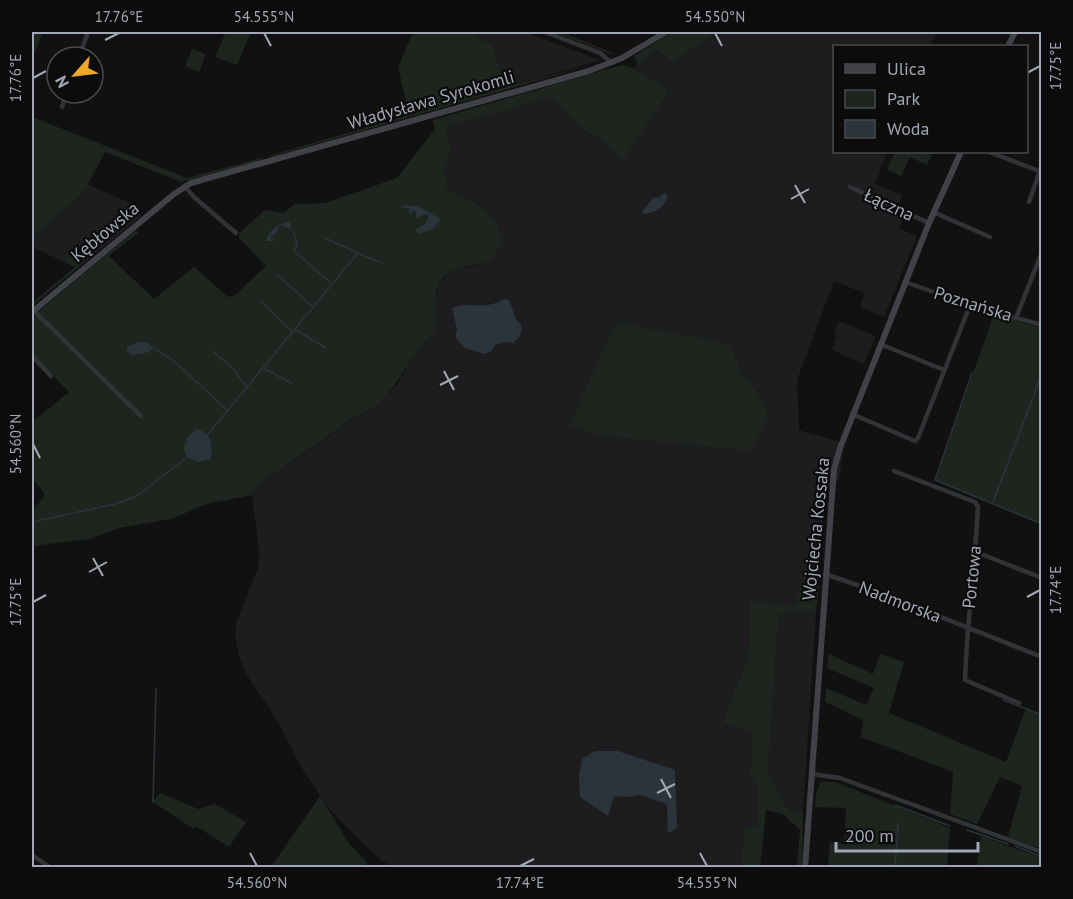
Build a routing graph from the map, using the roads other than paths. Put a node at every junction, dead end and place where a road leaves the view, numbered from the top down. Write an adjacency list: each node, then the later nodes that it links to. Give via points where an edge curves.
1 (545, 32): 3 (street, via 600,53)
2 (666, 32): 3 (main road, Władysława Syrokomli)
3 (612, 63): 8 (main road, Władysława Syrokomli)
4 (961, 153): 12 (main road, Wojciecha Kossaka)
5 (991, 153): 7 (street)
6 (1041, 165): 7 (street)
7 (1039, 171): 11 (street)
8 (198, 181): 9 (main road, Kębłowska)
9 (185, 187): 14 (street); 19 (main road, Kębłowska)
10 (850, 187): 13 (street, Łączna)
11 (1029, 202)
12 (933, 212): 13 (main road, Wojciecha Kossaka); 15 (street)
13 (929, 223): 17 (main road, Wojciecha Kossaka)
14 (236, 233)
15 (990, 237)
16 (1041, 252): 20 (street)
17 (904, 282): 18 (street, Poznańska); 22 (main road, Wojciecha Kossaka)
18 (970, 305): 20 (street, Poznańska); 24 (street)
19 (32, 311): 27 (street, Kębłowska)
20 (1016, 318): 21 (street, Poznańska)
21 (1041, 325)
22 (880, 344): 24 (street); 26 (main road, Wojciecha Kossaka)
23 (32, 356): 25 (street)
24 (944, 370): 26 (street, via 915,441)
25 (51, 376)
26 (852, 414): 30 (main road, Wojciecha Kossaka, via 834,469)
27 (141, 417)
28 (894, 471): 29 (street, Portowa, via 975,502)
29 (976, 552): 31 (street); 32 (street, Portowa)
30 (825, 574): 32 (street, Nadmorska); 35 (main road, Wojciecha Kossaka)
31 (1041, 578)
32 (967, 628): 33 (street, Nadmorska); 34 (street, Portowa, via 965,680)
33 (1041, 657)
34 (1019, 703)
35 (811, 774): 36 (street, via 840,778); 39 (main road, Wojciecha Kossaka)
36 (1041, 852)
37 (32, 855): 38 (street)
38 (51, 867)
39 (805, 867)

